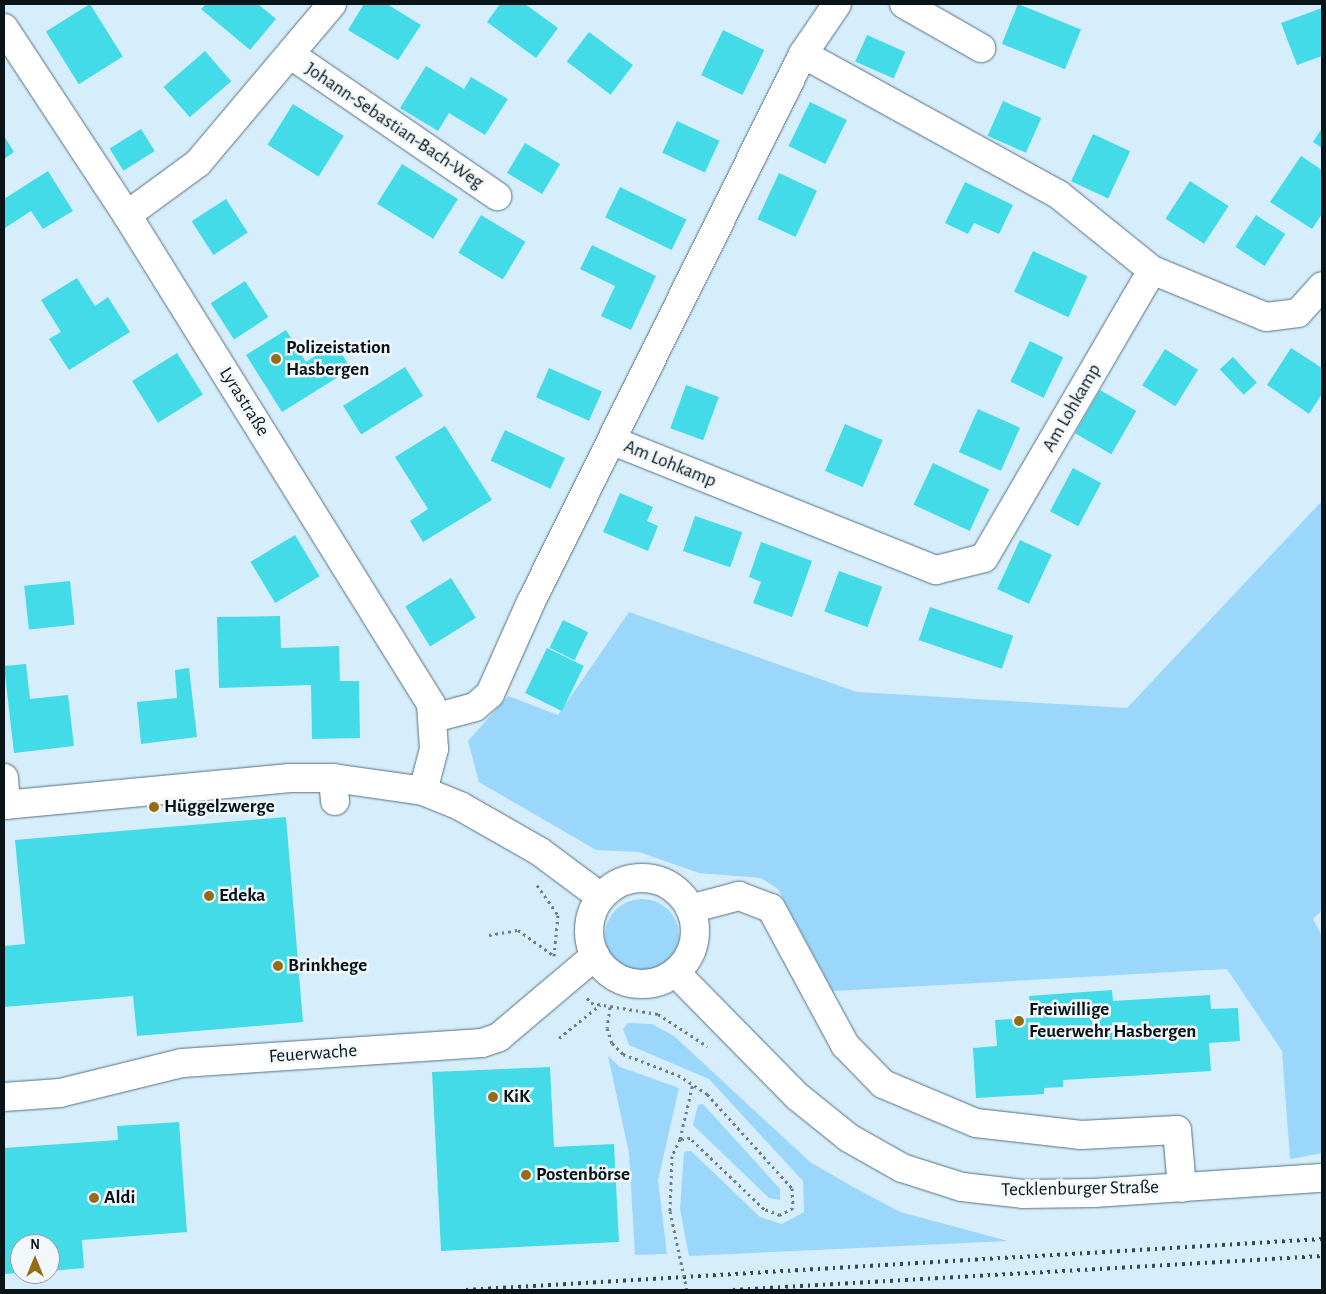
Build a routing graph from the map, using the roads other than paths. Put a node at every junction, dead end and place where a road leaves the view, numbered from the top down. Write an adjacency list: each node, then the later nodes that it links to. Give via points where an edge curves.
1 (332, 4): 7 (street)
2 (837, 4): 6 (street, Am Lohkamp)
3 (904, 4): 5 (street)
4 (4, 28): 9 (street, Lyrastraße)
5 (981, 48)
6 (803, 54): 10 (street, via 1059,196); 12 (street, Am Lohkamp)
7 (291, 55): 8 (street, Johann-Sebastian-Bach-Weg); 9 (street, via 198,163)
8 (497, 196)
9 (127, 214): 13 (street, Lyrastraße, via 423,691)
10 (1152, 270): 11 (street, via 1266,317 1298,312); 12 (street, Am Lohkamp, via 984,558 936,570)
11 (1322, 286)
12 (613, 441): 13 (street, Am Lohkamp, via 531,602 490,694 475,707)
13 (434, 718): 15 (street, Lyrastraße, via 434,749)
14 (4, 778): 16 (street)
15 (424, 791): 16 (street, via 334,790); 17 (street, via 460,806 539,851)
16 (5, 805)
17 (601, 897): 18 (street, via 615,885 649,878 680,894); 19 (street, via 588,929)
18 (690, 909): 20 (street, via 694,943); 23 (street, via 739,896 771,908 845,1045 883,1084 976,1122 1081,1135 1177,1130)
19 (595, 956): 20 (street, via 610,974 626,982 643,985); 21 (street, Feuerwache, via 498,1037 482,1043 182,1063 60,1093)
20 (676, 972): 23 (street, Tecklenburger Straße, via 798,1096 848,1138 902,1168 962,1187 1023,1194)
21 (4, 1097)
22 (1322, 1178): 23 (street, Tecklenburger Straße)
23 (1182, 1188)

